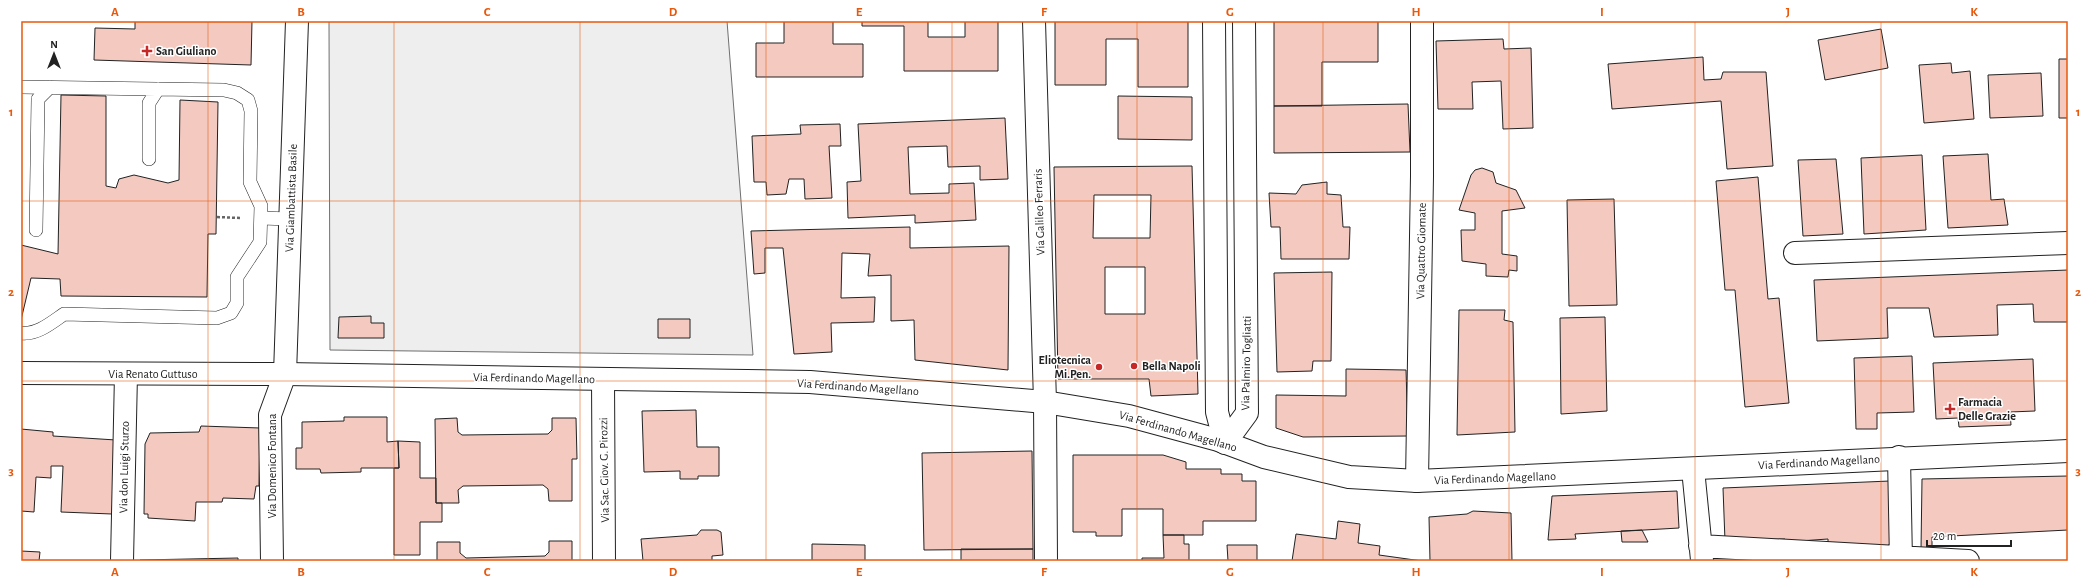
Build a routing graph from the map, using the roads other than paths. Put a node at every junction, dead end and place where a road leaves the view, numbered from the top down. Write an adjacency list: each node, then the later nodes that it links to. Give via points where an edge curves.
1 (297, 21): 11 (street, Via Giambattista Basile)
2 (1034, 21): 20 (street, Via Galileo Ferraris)
3 (1214, 21): 21 (street, via 1217,412)
4 (1244, 21): 21 (street, Via Palmiro Togliatti, via 1247,413)
5 (1422, 21): 25 (street, Via Quattro Giornate)
6 (21, 87): 7 (lane)
7 (50, 87): 8 (lane); 12 (lane, via 38,99)
8 (158, 89): 9 (lane, via 149,103); 10 (lane, via 224,90 237,93 248,100 251,111 250,182 260,206)
9 (149, 159)
10 (260, 218): 11 (lane); 15 (lane, via 260,242 237,277 237,303 231,313 217,318 64,314 30,334)
11 (290, 219): 18 (street, Via Giambattista Basile)
12 (36, 230)
13 (2068, 244): 14 (street)
14 (1794, 253)
15 (21, 333)
16 (21, 373): 17 (street, Via Renato Guttuso)
17 (126, 374): 18 (street, Via Renato Guttuso); 28 (street, Via don Luigi Sturzo)
18 (285, 374): 19 (street, Via Ferdinando Magellano); 29 (street, Via Domenico Fontana, via 270,415)
19 (603, 379): 20 (street, Via Ferdinando Magellano, via 810,382); 30 (street, Via Sac. Giov. G. Pirozzi)
20 (1045, 402): 21 (street, Via Ferdinando Magellano, via 1129,416); 31 (street, Via Galileo Ferraris)
21 (1225, 443): 25 (street, Via Ferdinando Magellano, via 1264,457 1349,476)
22 (2068, 451): 23 (street, Via Ferdinando Magellano)
23 (1899, 457): 24 (street, Via Ferdinando Magellano); 27 (street)
24 (1693, 470): 25 (street, Via Ferdinando Magellano); 26 (street)
25 (1417, 481)
26 (1701, 553): 27 (street)
27 (1901, 559): 32 (street)
28 (122, 561)
29 (272, 561)
30 (604, 561)
31 (1046, 561)
32 (1968, 561)

